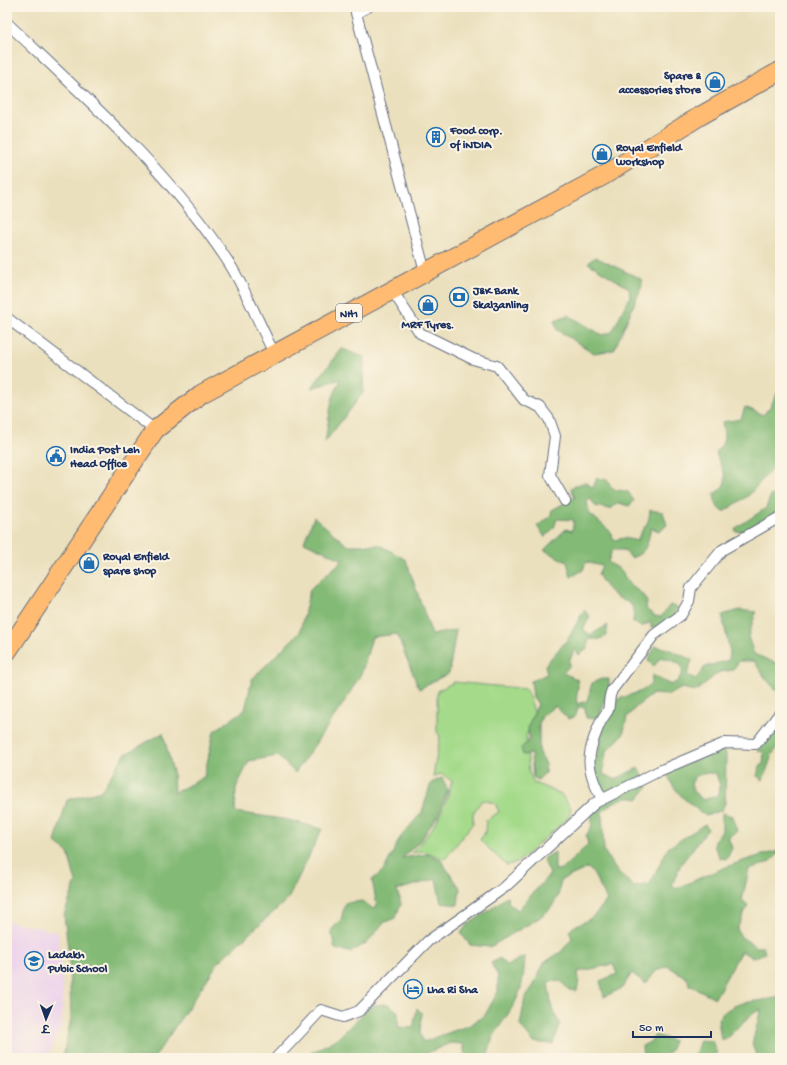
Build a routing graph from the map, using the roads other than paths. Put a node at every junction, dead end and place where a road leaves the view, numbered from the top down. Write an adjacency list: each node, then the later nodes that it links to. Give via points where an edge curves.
1 (368, 7): 4 (street, via 356,13)
2 (7, 23): 7 (street, via 124,135 184,200 229,264)
3 (780, 71): 4 (highway, NH1, via 603,176)
4 (425, 272): 5 (highway, NH1)
5 (392, 290): 7 (highway, NH1); 9 (street, via 420,333 473,359 497,366 524,400 540,407 549,419 555,436 550,475)
6 (7, 318): 8 (street)
7 (274, 353): 8 (highway, NH1, via 201,394)
8 (155, 430): 11 (highway, NH1)
9 (565, 501)
10 (780, 517): 13 (street, via 722,550 691,588 689,601 681,614 654,635 612,690 608,698 608,710 594,737 589,758 592,778)
11 (7, 652)
12 (780, 713): 13 (street, via 756,744 725,743 658,771)
13 (602, 799): 14 (street, via 505,887 428,941 359,1011 343,1017 321,1010)
14 (276, 1058)

